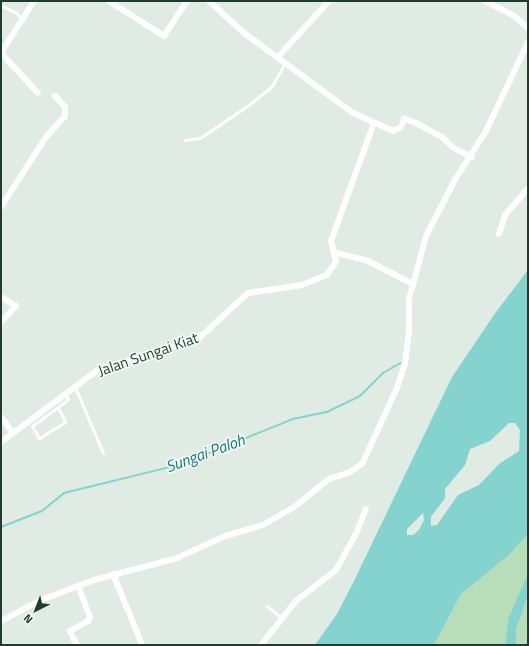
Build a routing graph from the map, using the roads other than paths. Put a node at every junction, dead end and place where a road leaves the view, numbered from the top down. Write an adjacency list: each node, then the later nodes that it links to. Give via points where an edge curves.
1 (34, 1): 8 (street)
2 (109, 1): 3 (street, via 164,36)
3 (187, 1)
4 (208, 1): 12 (street)
5 (329, 1): 12 (street)
6 (485, 1): 9 (street, via 514,16)
7 (2, 6): 8 (lane, via 15,12)
8 (24, 21): 11 (street)
9 (528, 28)
10 (528, 42): 18 (street)
11 (1, 53): 14 (street)
12 (277, 58): 13 (street)
13 (284, 64): 16 (street, via 323,93); 17 (lane, via 272,86 250,104 200,138)
14 (38, 93)
15 (56, 96): 20 (street, via 65,106 65,116 46,137)
16 (374, 124): 18 (street, via 393,131 401,127 404,119 442,137 454,148); 22 (street, Jalan Sungai Kiat, via 331,241)
17 (185, 140)
18 (472, 157): 23 (street, via 434,216)
19 (528, 189): 21 (street, via 505,215)
20 (1, 207)
21 (499, 234)
22 (333, 252): 23 (street, via 368,261); 26 (street, Jalan Sungai Kiat, via 336,261 331,271 322,279 302,285 248,293 198,339 99,369)
23 (412, 284): 34 (street, via 405,364 367,455 356,468 329,479 293,508 263,525 225,536 177,558)
24 (1, 297): 25 (street, via 16,306)
25 (1, 322)
26 (75, 386): 27 (street, Jalan Sungai Kiat); 32 (lane)
27 (65, 394): 28 (lane, via 67,400); 30 (street, Jalan Sungai Kiat)
28 (58, 407): 28 (lane, via 65,422 39,438 32,426)
29 (1, 417): 30 (street)
30 (13, 433): 31 (street, Jalan Sungai Kiat)
31 (1, 442)
32 (103, 453)
33 (366, 509): 37 (street, via 355,536 336,570 296,601)
34 (113, 574): 35 (street); 39 (street)
35 (78, 586): 38 (street, via 41,600); 40 (street, via 90,617 88,621 70,631)
36 (267, 606): 37 (lane)
37 (283, 620): 41 (street)
38 (1, 621)
39 (141, 642)
40 (77, 645)
41 (261, 645)

